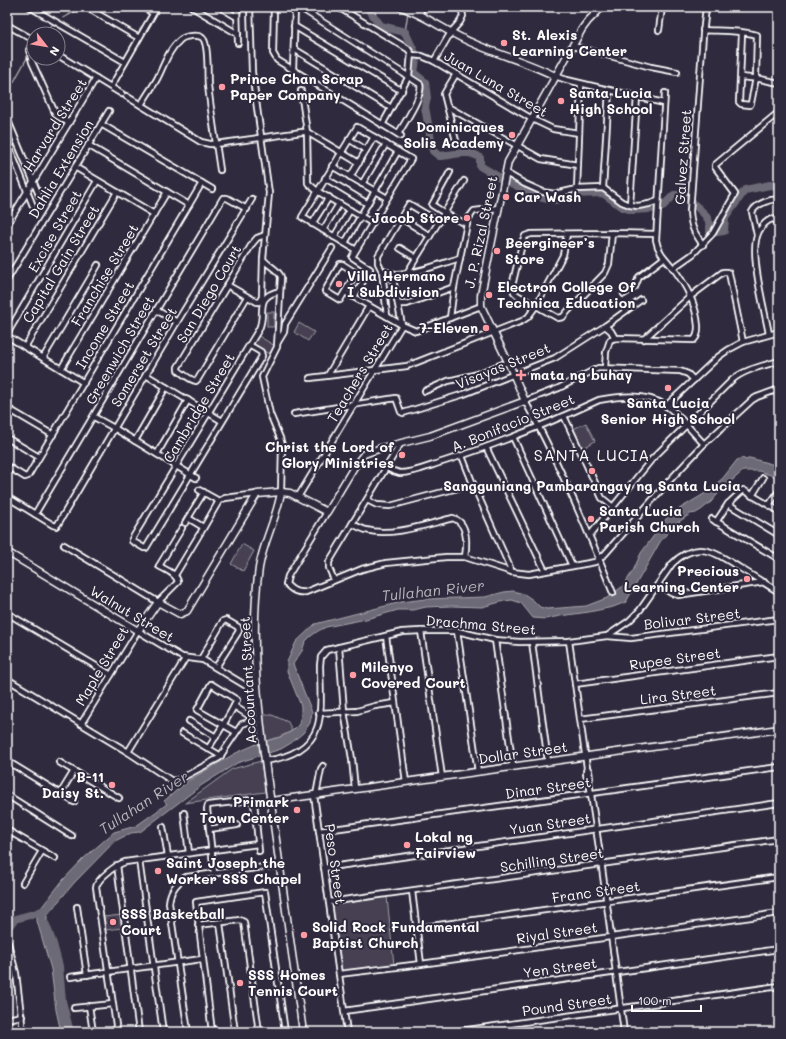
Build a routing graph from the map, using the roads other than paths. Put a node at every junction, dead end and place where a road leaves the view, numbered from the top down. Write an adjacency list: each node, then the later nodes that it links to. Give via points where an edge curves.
1 (30, 7): 37 (street)
2 (86, 7): 30 (street)
3 (143, 7): 19 (street)
4 (157, 7): 19 (street)
5 (192, 7): 28 (street)
6 (220, 7): 21 (street)
7 (237, 7): 21 (street)
8 (250, 7): 68 (street, via 252,72)
9 (274, 7): 39 (street, via 274,58)
10 (295, 7): 23 (street)
11 (299, 7): 42 (street)
12 (338, 7): 34 (street, via 408,49)
13 (401, 7): 20 (street)
14 (423, 7): 20 (street)
15 (461, 7): 26 (street, Juan Luna Street, via 463,16)
16 (602, 7): 32 (street, J. P. Rizal Street, via 588,21)
17 (662, 7): 24 (street)
18 (706, 7): 25 (street, Galvez Street)
19 (153, 13): 30 (street)
20 (420, 14): 26 (street)
21 (237, 17): 28 (street)
22 (7, 25): 29 (street)
23 (294, 26): 33 (street); 52 (street)
24 (659, 30)
25 (703, 30): 27 (street); 135 (street, Galvez Street, via 691,200 691,224)
26 (451, 32): 36 (street, Juan Luna Street); 43 (street)
27 (742, 33): 44 (street); 46 (street, via 758,37)
28 (238, 34): 31 (street)
29 (26, 36)
30 (139, 38): 37 (street)
31 (238, 43)
32 (573, 46): 40 (street, via 656,69); 43 (street, J. P. Rizal Street)
33 (294, 49): 39 (street); 58 (street)
34 (412, 56): 36 (street); 42 (street)
35 (66, 60): 45 (street)
36 (434, 60): 41 (street, Juan Luna Street)
37 (125, 62): 49 (street)
38 (34, 66): 63 (street, via 56,115)
39 (293, 70): 65 (street)
40 (677, 72)
41 (456, 74): 57 (street, via 444,94); 62 (street, Juan Luna Street)
42 (409, 76): 52 (street); 65 (street, via 422,88 399,135)
43 (555, 76): 48 (street); 62 (street, J. P. Rizal Street)
44 (741, 77): 46 (street); 46 (street, via 740,104 750,104)
45 (96, 78): 49 (street); 63 (street, Harvard Street)
46 (756, 78): 47 (street)
47 (779, 83)
48 (581, 84): 50 (street); 67 (street)
49 (111, 87): 56 (street)
50 (609, 90): 54 (street); 94 (street)
51 (302, 91): 66 (street)
52 (402, 91): 58 (street)
53 (665, 93): 55 (street)
54 (637, 96): 55 (street); 111 (street)
55 (664, 102): 107 (street)
56 (141, 105): 73 (street, via 201,142); 73 (street, via 179,41 183,37 202,37 206,47)
57 (448, 107): 72 (street); 76 (street)
58 (391, 108): 65 (street)
59 (109, 111): 64 (street, Dahlia Extension)
60 (779, 112): 135 (street, via 715,165 735,194)
61 (7, 118): 91 (street)
62 (532, 119): 67 (street, Juan Luna Street, via 554,129); 76 (street, J. P. Rizal Street)
63 (69, 123): 91 (street, Harvard Street)
64 (101, 124): 75 (street, Dahlia Extension); 92 (street)
65 (382, 125)
66 (307, 132): 68 (street); 79 (street); 97 (street, via 308,183)
67 (579, 133): 81 (street)
68 (261, 137): 73 (street); 130 (street, via 269,193)
69 (374, 137): 70 (street, via 356,127); 74 (street); 77 (street)
70 (349, 140): 77 (street); 79 (street)
71 (7, 141): 99 (street)
72 (456, 141)
73 (216, 144): 84 (street)
74 (386, 144): 78 (street); 93 (street)
75 (88, 146): 83 (street, Dahlia Extension); 101 (street)
76 (516, 146): 81 (street, via 541,159); 86 (street, J. P. Rizal Street, via 508,162)
77 (366, 150): 80 (street)
78 (398, 151): 98 (street); 104 (street, via 411,160)
79 (341, 152): 80 (street); 82 (street)
80 (359, 162): 87 (street)
81 (578, 165): 96 (street)
82 (332, 166): 87 (street); 88 (street)
83 (75, 167): 90 (street); 148 (street, Dahlia Extension)
84 (220, 170)
85 (450, 172): 116 (street, via 432,204)
86 (506, 175): 96 (street, via 543,192 556,194); 113 (street, J. P. Rizal Street)
87 (350, 177): 93 (street)
88 (325, 178): 97 (street); 109 (street)
89 (464, 180): 116 (street)
90 (97, 181): 100 (street); 171 (street, Excise Street)
91 (33, 182): 99 (street, Harvard Street); 102 (street)
92 (202, 183): 95 (street); 110 (street, Income Street)
93 (362, 184): 98 (street)
94 (603, 188): 96 (street); 111 (street)
95 (212, 189)
96 (577, 189)
97 (317, 191): 103 (street); 122 (street, via 302,217)
98 (375, 191): 104 (street); 109 (street)
99 (27, 192): 112 (street); 125 (street, Harvard Street)
100 (117, 192): 117 (street); 177 (street, Capital Gain Street)
101 (167, 192): 110 (street); 117 (street, Franchise Street)
102 (39, 196)
103 (328, 197): 108 (street); 122 (street)
104 (387, 198): 121 (street)
105 (252, 199): 114 (street, Somerset Street)
106 (779, 200): 131 (street, via 764,202 753,209)
107 (658, 202): 111 (street); 129 (street)
108 (339, 204): 115 (street); 126 (street)
109 (368, 204): 118 (street)
110 (189, 205): 189 (street, Income Street)
111 (630, 205)
112 (32, 206)
113 (499, 208): 123 (street, via 474,211); 160 (street, J. P. Rizal Street)
114 (247, 209): 162 (street, Greenwich Street, via 224,198); 165 (street, Somerset Street)
115 (350, 210): 118 (street); 133 (street)
116 (444, 213): 120 (street); 123 (street)
117 (154, 214): 182 (street, Franchise Street)
118 (360, 216): 121 (street); 134 (street)
119 (401, 218): 120 (street, via 409,204); 132 (street); 145 (street, via 378,256)
120 (439, 222): 132 (street)
121 (372, 223): 138 (street)
122 (312, 224): 126 (street)
123 (467, 224): 140 (street)
124 (779, 224): 131 (street, via 773,219 766,222)
125 (7, 225)
126 (323, 230): 133 (street)
127 (612, 233): 128 (street); 129 (street); 161 (street, via 609,264 605,273 563,317 558,318)
128 (567, 234): 161 (street, via 563,254); 161 (street, via 530,234 523,240 512,286 517,295)
129 (656, 234): 141 (street, via 657,246)
130 (265, 235): 142 (street); 149 (street, San Diego Court, via 254,240)
131 (757, 235): 170 (street, via 756,263)
132 (430, 236): 139 (street)
133 (334, 237): 134 (street)
134 (345, 243): 138 (street)
135 (703, 245): 144 (street)
136 (332, 248): 175 (street, Accountant Street, via 284,324 284,332)
137 (400, 248): 139 (street)
138 (356, 250): 156 (street, via 352,257 369,270)
139 (416, 258): 146 (street)
140 (460, 258): 146 (street); 150 (street)
141 (664, 258): 144 (street); 153 (street, via 639,277 636,286)
142 (263, 259): 151 (street, via 280,274); 154 (street, via 261,300 257,302)
143 (98, 266): 178 (street)
144 (673, 268): 155 (street)
145 (382, 271): 147 (street); 163 (street)
146 (407, 273): 147 (street)
147 (392, 274): 158 (street, Teachers Street)
148 (7, 280)
149 (227, 285): 154 (street); 154 (street, San Diego Court, via 178,366 178,370 193,381 198,379)
150 (454, 287): 158 (street, via 407,304); 164 (street)
151 (280, 291): 175 (street); 176 (street, Cambridge Street, via 270,294 265,300 261,308 261,324)
152 (345, 292): 152 (street, via 340,300 325,291 341,264 356,273); 156 (street)
153 (624, 294)
154 (247, 296)
155 (691, 296): 173 (street); 173 (street, via 697,321 696,339); 174 (street, via 723,272 729,273)
156 (354, 297): 159 (street)
157 (641, 300): 167 (street, Visayas Street)
158 (398, 304): 166 (street, Teachers Street)
159 (369, 306): 163 (street); 186 (street)
160 (481, 306): 164 (street); 168 (street, J. P. Rizal Street)
161 (536, 306): 168 (street, via 522,321)
162 (156, 310): 165 (street); 201 (street, Greenwich Street)
163 (387, 316): 166 (street)
164 (450, 318): 166 (street, via 416,331)
165 (177, 322): 185 (street, Somerset Street)
166 (402, 325): 183 (street, Teachers Street)
167 (605, 326): 172 (street); 184 (street, Visayas Street, via 555,358)
168 (493, 332): 180 (street, J. P. Rizal Street); 183 (street, via 407,366)
169 (779, 332): 170 (street)
170 (769, 334): 174 (street)
171 (7, 335): 177 (street)
172 (615, 338): 173 (street); 181 (street, via 610,340)
173 (644, 339)
174 (743, 342): 188 (street, via 718,357)
175 (277, 344): 224 (street, Accountant Street, via 262,377 270,414 282,445)
176 (249, 345): 198 (street, Cambridge Street); 202 (street, via 262,353 262,356)
177 (25, 347): 178 (street)
178 (43, 358): 182 (street)
179 (779, 361): 203 (street, via 738,375)
180 (508, 362): 184 (street, J. P. Rizal Street); 192 (street)
181 (605, 368): 188 (street, via 680,371); 194 (street, via 598,368)
182 (61, 369): 189 (street)
183 (375, 369): 186 (street); 195 (street, Teachers Street)
184 (514, 374): 194 (street, J. P. Rizal Street); 195 (street, Visayas Street, via 464,394 403,413 396,399)
185 (146, 375): 190 (street); 205 (street, Somerset Street)
186 (328, 375): 187 (street)
187 (310, 378)
188 (694, 380): 196 (street)
189 (84, 383): 206 (street, Income Street)
190 (166, 387): 193 (street); 209 (street)
191 (779, 390): 211 (street, via 752,400)
192 (425, 391)
193 (188, 400): 198 (street); 213 (street)
194 (525, 402): 204 (street, J. P. Rizal Street); 210 (street, via 448,431)
195 (353, 405): 199 (street); 228 (street, Teachers Street)
196 (666, 406): 200 (street, A. Bonifacio Street, via 653,399 614,397 599,400); 203 (street, A. Bonifacio Street)
197 (7, 408): 206 (street)
198 (208, 413): 202 (street); 217 (street, Cambridge Street)
199 (294, 414)
200 (564, 416): 204 (street, A. Bonifacio Street); 233 (street, via 602,498)
201 (94, 417): 205 (street); 236 (street, Greenwich Street)
202 (222, 421): 219 (street)
203 (686, 425): 211 (street, A. Bonifacio Street); 233 (street, via 652,459)
204 (539, 427): 207 (street, A. Bonifacio Street); 242 (street, J. P. Rizal Street)
205 (114, 428): 209 (street); 236 (street, Somerset Street, via 58,524 56,526)
206 (53, 435): 215 (street, Income Street)
207 (513, 437): 212 (street, A. Bonifacio Street); 249 (street)
208 (7, 438): 215 (street)
209 (135, 440): 213 (street)
210 (401, 443): 218 (street); 235 (street, via 364,454)
211 (704, 444): 247 (street)
212 (486, 447): 214 (street, A. Bonifacio Street); 250 (street)
213 (157, 454): 217 (street)
214 (462, 456): 218 (street, A. Bonifacio Street, via 407,472); 222 (street)
215 (39, 457): 216 (street, Income Street, via 27,477)
216 (7, 466)
217 (177, 466): 219 (street); 219 (street, Cambridge Street, via 132,540 145,548)
218 (386, 468): 229 (street)
219 (190, 474): 220 (street)
220 (196, 478)
221 (763, 478): 226 (street)
222 (473, 484): 229 (street, via 390,506 377,505); 251 (street)
223 (779, 491): 232 (street)
224 (281, 492): 225 (street); 228 (street); 283 (street, Accountant Street, via 261,558 256,592 256,662)
225 (257, 494): 230 (street, via 225,498); 258 (street, via 189,609 183,614 178,613)
226 (752, 496): 231 (street, via 743,490); 232 (street)
227 (7, 497): 236 (street)
228 (298, 497): 235 (street)
229 (367, 500): 239 (street)
230 (219, 502): 237 (street, via 202,491); 240 (street)
231 (728, 504): 243 (street); 248 (street, via 714,520)
232 (769, 505): 234 (street)
233 (613, 507): 242 (street)
234 (779, 511)
235 (327, 512): 253 (street, via 288,576 286,584 297,592 306,592)
236 (35, 514)
237 (188, 518): 238 (street); 240 (street)
238 (185, 523)
239 (352, 524): 246 (street, via 366,530 382,532 418,527 452,518 462,524 466,536); 253 (street, via 329,562)
240 (203, 527): 252 (street)
241 (182, 528): 252 (street, via 159,566)
242 (590, 535): 247 (street, J. P. Rizal Street)
243 (779, 535)
244 (64, 545): 258 (street)
245 (7, 552): 261 (street, Walnut Street)
246 (465, 558): 251 (street); 253 (street, via 446,557 386,563)
247 (600, 559): 249 (street); 257 (street, J. P. Rizal Street)
248 (779, 559)
249 (572, 566): 250 (street)
250 (545, 571): 251 (street, via 529,574)
251 (512, 572)
252 (175, 575): 258 (street, via 178,583)
253 (334, 580)
254 (764, 582): 255 (street, via 678,595); 255 (street, Drachma Street, via 715,552 700,550 677,559); 256 (street, Drachma Street)
255 (659, 585): 265 (street, Drachma Street, via 629,622)
256 (779, 592)
257 (613, 593)
258 (158, 602): 261 (street, Maple Street)
259 (7, 613): 274 (street)
260 (779, 619): 265 (street, Bolivar Street, via 631,638)
261 (138, 631): 271 (street, Walnut Street); 274 (street, Maple Street)
262 (421, 631): 263 (street, Drachma Street); 264 (street, Drachma Street); 306 (street)
263 (457, 631): 266 (street, Drachma Street); 305 (street)
264 (386, 636): 269 (street, Drachma Street); 279 (street)
265 (607, 636): 267 (street, Drachma Street)
266 (495, 640): 268 (street, Drachma Street); 302 (street)
267 (569, 640): 268 (street, Drachma Street); 276 (street)
268 (532, 642): 300 (street)
269 (339, 648): 281 (street); 282 (street, Drachma Street, via 327,650 321,658)
270 (779, 656): 276 (street, Rupee Street)
271 (185, 659): 272 (street); 294 (street)
272 (201, 659): 273 (street); 273 (street, via 226,620 238,627 239,631)
273 (216, 667): 277 (street)
274 (111, 675): 287 (street, Maple Street)
275 (7, 679): 287 (street)
276 (575, 684): 284 (street)
277 (248, 687)
278 (779, 693): 284 (street, Lira Street)
279 (395, 703): 281 (street, via 357,711); 307 (street)
280 (234, 706): 285 (street); 288 (street); 288 (street, via 237,699 211,685 197,709)
281 (344, 711): 282 (street); 308 (street)
282 (320, 713): 297 (street, Drachma Street, via 318,727 300,750 289,756)
283 (260, 718): 285 (street); 297 (street, Accountant Street)
284 (580, 718): 296 (street)
285 (253, 720): 290 (street, via 242,724)
286 (190, 721): 292 (street)
287 (82, 724): 294 (street)
288 (223, 724): 290 (street); 292 (street)
289 (779, 729): 296 (street, Dollar Street)
290 (236, 732): 295 (street)
291 (182, 733): 293 (street)
292 (216, 737): 293 (street)
293 (208, 748): 295 (street)
294 (128, 752): 295 (street, via 175,781)
295 (221, 756)
296 (585, 757): 300 (street, Dollar Street); 310 (street, via 590,774)
297 (265, 760): 314 (street, Accountant Street)
298 (7, 761): 309 (street)
299 (59, 762): 304 (street)
300 (548, 762): 302 (street, Dollar Street)
301 (323, 766): 312 (street, Peso Street)
302 (513, 767): 305 (street, Dollar Street)
303 (779, 767): 310 (street, Dinar Street)
304 (74, 771): 309 (street); 313 (street)
305 (478, 772): 306 (street, Dollar Street)
306 (442, 777): 307 (street, Dollar Street)
307 (406, 782): 308 (street, Dollar Street)
308 (355, 789): 312 (street, Dollar Street)
309 (60, 794): 315 (street)
310 (590, 794): 321 (street); 323 (street, Dinar Street)
311 (7, 795): 324 (street)
312 (315, 795): 314 (street, Dollar Street); 323 (street, Peso Street)
313 (119, 798)
314 (271, 801): 336 (street, Accountant Street)
315 (74, 802)
316 (779, 803): 321 (street, Yuan Street)
317 (184, 813): 330 (street)
318 (237, 825): 320 (street)
319 (163, 826): 331 (street)
320 (209, 829): 326 (street, via 208,805 253,800); 327 (street)
321 (596, 829): 334 (street); 337 (street, Yuan Street)
322 (7, 830): 328 (street)
323 (319, 831): 337 (street, Peso Street)
324 (72, 836)
325 (779, 839): 334 (street, Schilling Street)
326 (258, 844): 327 (street); 329 (street)
327 (211, 850): 330 (street); 338 (street)
328 (42, 851): 332 (street); 340 (street)
329 (259, 851)
330 (189, 853): 331 (street)
331 (168, 856): 333 (street)
332 (55, 858)
333 (139, 860): 335 (street); 356 (street)
334 (601, 863): 341 (street, Schilling Street); 343 (street)
335 (117, 865): 357 (street); 358 (street, via 98,882 96,887)
336 (280, 865): 338 (street); 381 (street, Accountant Street)
337 (324, 868): 342 (street, Peso Street)
338 (214, 873): 354 (street, via 186,877 179,881 171,894 169,903)
339 (779, 877): 343 (street, Franc Street)
340 (23, 883)
341 (412, 891): 342 (street, Schilling Street); 348 (street)
342 (329, 902): 360 (street, Peso Street)
343 (606, 902): 348 (street, Franc Street); 349 (street)
344 (78, 907): 361 (street)
345 (779, 913): 349 (street, Riyal Street)
346 (220, 923): 347 (street); 378 (street); 379 (street, via 240,920 244,922)
347 (198, 925): 353 (street); 380 (street, via 195,904 198,901 265,892)
348 (417, 928): 355 (street)
349 (610, 936): 355 (street, Riyal Street); 359 (street)
350 (8, 943): 352 (street)
351 (779, 949): 359 (street, Yen Street)
352 (9, 958): 369 (street, via 16,973)
353 (202, 959): 354 (street); 377 (street)
354 (178, 962): 356 (street); 376 (street)
355 (421, 964): 360 (street, Riyal Street)
356 (154, 966): 357 (street); 375 (street)
357 (131, 969): 358 (street); 374 (street)
358 (109, 972): 361 (street); 364 (street)
359 (615, 972): 367 (street); 368 (street, Yen Street)
360 (339, 974): 368 (street, Peso Street)
361 (87, 975): 362 (street)
362 (70, 977)
363 (779, 986): 367 (street, Pound Street)
364 (113, 1004): 365 (street); 373 (street)
365 (89, 1006): 366 (street); 372 (street)
366 (74, 1008)
367 (620, 1009): 383 (street, Pound Street); 384 (street)
368 (344, 1011): 382 (street, Peso Street)
369 (22, 1016): 370 (street); 371 (street)
370 (7, 1019)
371 (24, 1032)
372 (93, 1032)
373 (118, 1032)
374 (139, 1032)
375 (163, 1032)
376 (188, 1032)
377 (212, 1032)
378 (235, 1032)
379 (259, 1032)
380 (284, 1032)
381 (303, 1032)
382 (346, 1032)
383 (452, 1032)
384 (624, 1032)

